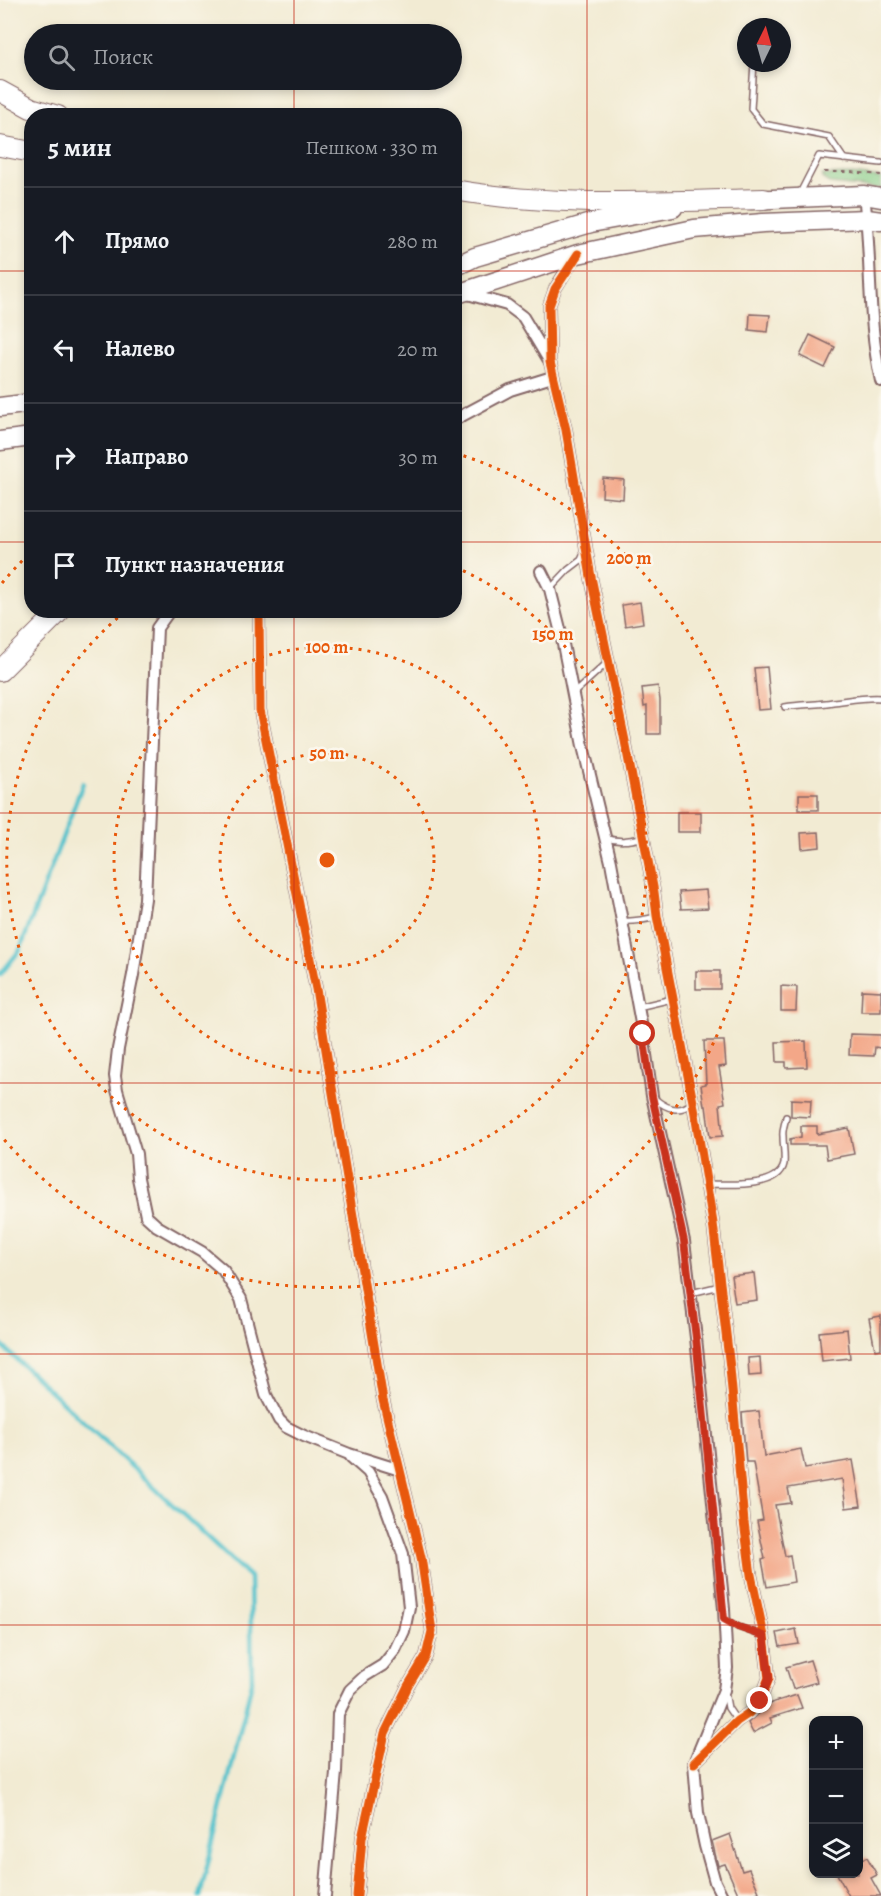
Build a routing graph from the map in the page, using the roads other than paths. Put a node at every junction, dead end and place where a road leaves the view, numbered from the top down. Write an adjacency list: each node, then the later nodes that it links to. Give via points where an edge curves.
1 (754, 72): 6 (lane, via 752,109 763,123 828,137)
2 (0, 91): 3 (highway)
3 (31, 108)
4 (0, 146): 5 (highway)
5 (24, 150)
6 (844, 159): 7 (lane); 10 (lane, via 819,156)
7 (881, 163)
8 (462, 191): 11 (highway, via 559,202)
9 (872, 196): 10 (main road); 12 (street)
10 (798, 198): 11 (main road)
11 (764, 199): 14 (main road, via 662,209 591,223)
12 (874, 220): 13 (main road, via 694,229); 19 (street, via 873,336)
13 (578, 254): 15 (main road); 17 (street, via 555,289 549,306)
14 (462, 264)
15 (462, 293)
16 (462, 295): 17 (street, via 507,305 523,317)
17 (550, 362): 18 (street)
18 (552, 377): 22 (street, via 510,390); 25 (street, via 566,430)
19 (881, 381)
20 (24, 404): 21 (main road)
21 (0, 407)
22 (462, 416)
23 (24, 438): 24 (main road)
24 (0, 441)
25 (586, 550): 27 (lane); 31 (street)
26 (541, 571): 27 (street)
27 (550, 590): 33 (street)
28 (53, 618): 32 (highway)
29 (164, 618): 48 (street, via 157,628 145,899 118,1049 117,1090 135,1154 146,1216 223,1270 242,1299 266,1395 279,1420 304,1436)
30 (259, 618): 49 (street, via 260,710 316,989 383,1400)
31 (609, 661): 33 (lane); 36 (street)
32 (0, 671)
33 (573, 694): 37 (street)
34 (881, 698): 35 (lane)
35 (785, 707)
36 (641, 829): 37 (lane, via 641,838 616,842); 38 (street)
37 (606, 838): 39 (street)
38 (656, 912): 39 (lane, via 656,917 646,920); 40 (street)
39 (622, 921): 41 (street)
40 (672, 999): 41 (lane); 42 (street)
41 (638, 1007): 43 (street)
42 (691, 1092): 43 (lane, via 691,1105 675,1110); 45 (street)
43 (652, 1096): 47 (street, via 684,1241)
44 (786, 1117): 45 (lane, via 783,1167 778,1176 757,1182)
45 (707, 1184): 46 (street)
46 (720, 1286): 47 (lane); 51 (street, via 744,1522)
47 (691, 1293): 50 (street)
48 (349, 1454): 49 (street); 56 (street, via 368,1472 382,1496 403,1554 409,1607 395,1650 383,1665 350,1690 338,1714)
49 (400, 1470): 57 (street, via 421,1557 432,1630 426,1656 385,1733 362,1838)
50 (724, 1619): 51 (lane); 52 (street)
51 (764, 1636): 53 (street, via 769,1678 760,1701)
52 (724, 1690): 53 (lane, via 728,1708); 54 (street)
53 (737, 1722): 54 (street)
54 (694, 1763): 55 (street, via 698,1812)
55 (719, 1895)
56 (325, 1896)
57 (357, 1896)

